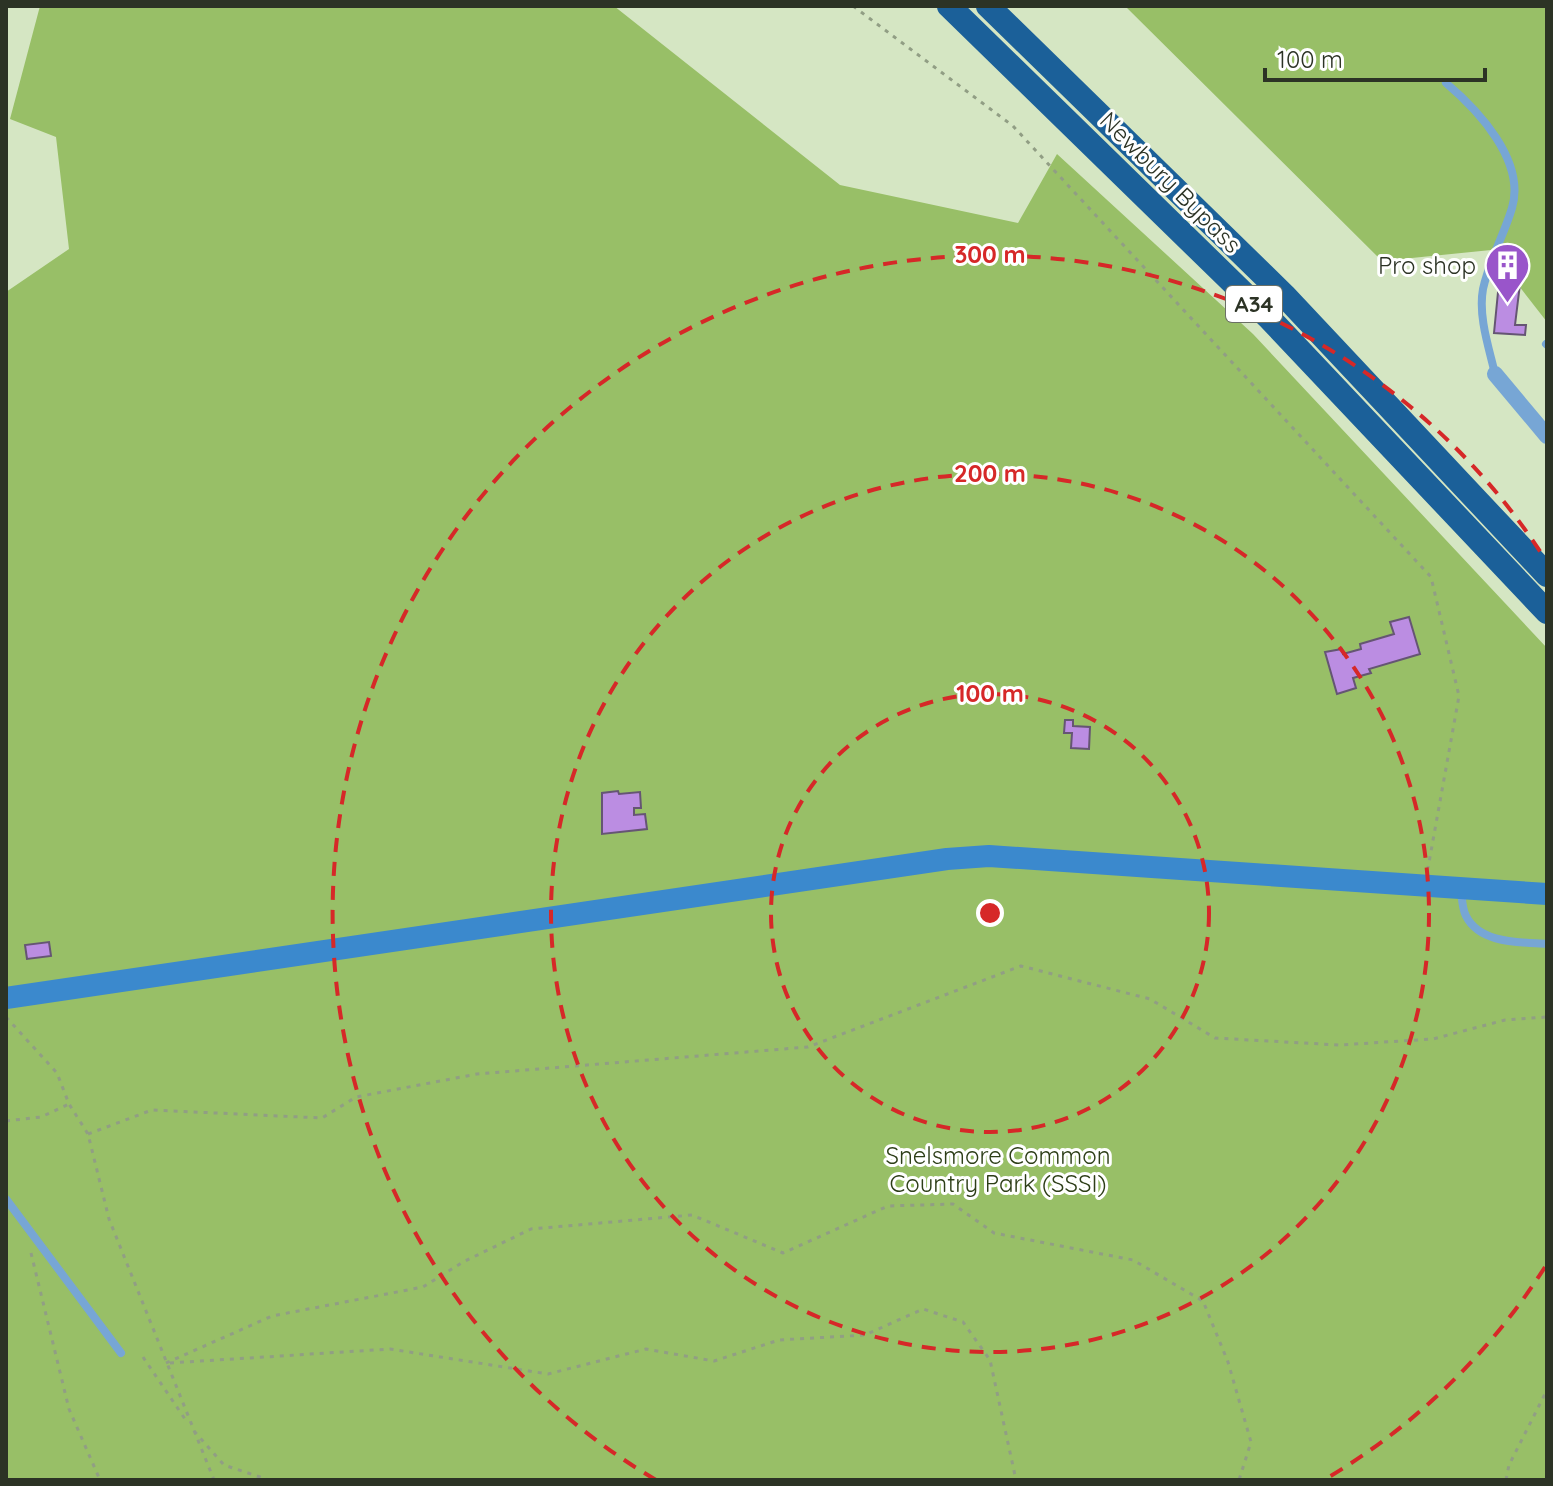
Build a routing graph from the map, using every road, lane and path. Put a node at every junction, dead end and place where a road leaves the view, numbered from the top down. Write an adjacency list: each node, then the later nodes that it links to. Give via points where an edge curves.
1 (853, 6): 9 (path, via 1013,126 1431,577 1459,696)
2 (949, 6): 8 (highway, Newbury Bypass / A34, via 1270,319)
3 (988, 6): 7 (highway, Newbury Bypass / A34, via 1284,295)
4 (1446, 83): 5 (lane, via 1494,135 1513,181 1513,205 1483,291)
5 (1495, 374): 6 (street)
6 (1547, 436)
7 (1547, 575)
8 (1547, 612)
9 (1425, 886): 10 (main road); 13 (main road, via 989,856 947,859)
10 (1461, 889): 11 (main road); 12 (lane, via 1466,916 1483,934 1508,942)
11 (1547, 894)
12 (1547, 944)
13 (6, 998)
14 (6, 1017): 16 (path, via 57,1073)
15 (1547, 1017): 18 (path, via 1505,1020 1433,1039 1339,1045 1215,1038 1150,999 1021,966 808,1047 477,1074 356,1097 322,1118 152,1110)
16 (69, 1104): 17 (path, via 41,1117); 18 (path)
17 (6, 1121)
18 (88, 1134): 23 (path, via 109,1219)
19 (6, 1199): 21 (lane)
20 (30, 1251): 26 (path, via 69,1409)
21 (121, 1353)
22 (143, 1357): 25 (path)
23 (166, 1363): 25 (path); 29 (path, via 390,1349 548,1374 646,1349 714,1361 779,1340 865,1335 923,1309 963,1322 990,1360); 30 (path, via 272,1316 423,1287 531,1229 692,1215 783,1253 888,1206 953,1204 994,1233 1133,1260 1203,1301 1228,1362 1251,1442)
24 (1547, 1390): 31 (path)
25 (191, 1427): 27 (path); 28 (path, via 224,1465)
26 (100, 1480)
27 (214, 1480)
28 (269, 1480)
29 (1016, 1480)
30 (1239, 1480)
31 (1506, 1480)

